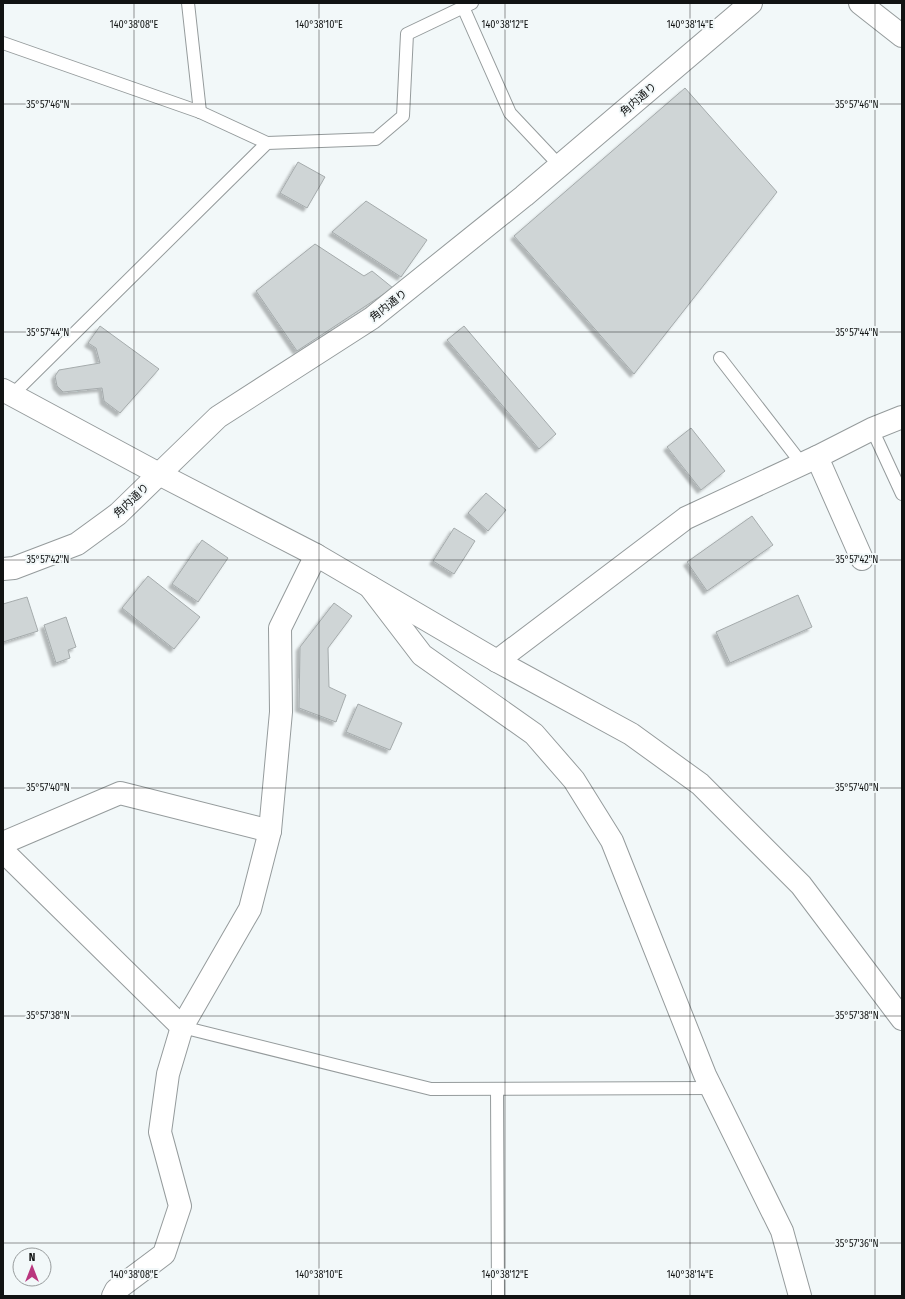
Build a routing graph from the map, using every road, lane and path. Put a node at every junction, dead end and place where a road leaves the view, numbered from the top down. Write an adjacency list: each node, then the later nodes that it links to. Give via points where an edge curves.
1 (188, 3): 7 (lane)
2 (750, 3): 9 (street, 角内通り)
3 (860, 3): 5 (street)
4 (468, 5): 8 (lane, via 407,34 403,116 376,139); 9 (lane, via 510,113)
5 (902, 36)
6 (3, 44): 7 (lane)
7 (200, 112): 8 (lane)
8 (267, 143): 11 (lane)
9 (560, 166): 15 (street, 角内通り, via 372,318 218,418)
10 (720, 358): 14 (lane)
11 (8, 392): 15 (street)
12 (902, 417): 13 (street)
13 (872, 429): 14 (street); 16 (lane)
14 (810, 461): 18 (street); 21 (street, via 686,518)
15 (159, 474): 17 (street); 19 (street, 角内通り, via 118,514 77,544 14,568)
16 (902, 494)
17 (316, 555): 20 (street); 22 (street, via 280,628 281,712)
18 (862, 558)
19 (3, 569)
20 (369, 586): 21 (street); 27 (street, via 422,655 534,734 574,780 612,841)
21 (497, 661): 25 (street, via 631,734 700,784 801,885)
22 (270, 831): 23 (street, via 120,793); 26 (street, via 250,909)
23 (3, 843)
24 (3, 851): 26 (street)
25 (902, 1019)
26 (182, 1027): 28 (lane, via 431,1089); 29 (street, via 168,1074 160,1132 180,1206 164,1254 116,1290)
27 (711, 1088): 28 (lane); 31 (street, via 782,1231)
28 (497, 1089): 30 (lane)
29 (113, 1296)
30 (498, 1296)
31 (800, 1296)

